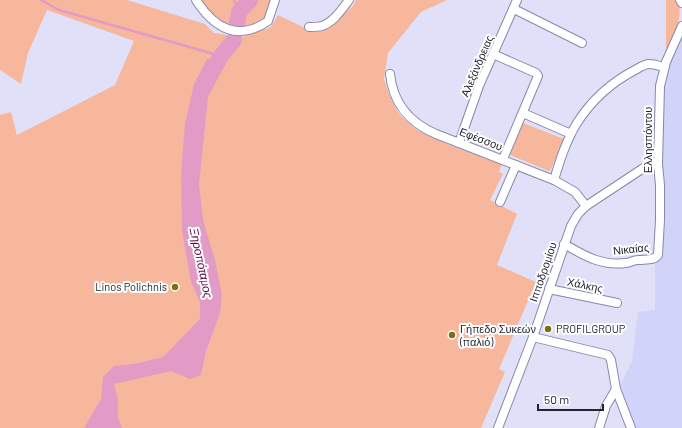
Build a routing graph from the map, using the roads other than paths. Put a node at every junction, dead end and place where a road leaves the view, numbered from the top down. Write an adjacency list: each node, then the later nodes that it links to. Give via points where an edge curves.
1 (196, 0): 2 (street, via 213,21 240,32 268,21)
2 (275, 0)
3 (348, 0): 9 (street, via 331,21 322,26)
4 (517, 0): 7 (street, Αλεξάνδρειας)
5 (680, 0): 6 (street)
6 (682, 3)
7 (514, 9): 10 (street); 11 (street, Αλεξάνδρειας)
8 (682, 26): 12 (street, Ελλησπόντου)
9 (309, 27)
10 (582, 43)
11 (493, 54): 14 (street, via 538,74); 16 (street, Αλεξάνδρειας)
12 (664, 67): 15 (street, via 647,64 616,82 589,107); 18 (street, Ελλησπόντου, via 659,94)
13 (390, 74): 16 (street, Εφέσσου, via 398,102 410,119 425,129)
14 (523, 113): 15 (street); 17 (street)
15 (571, 134): 20 (street)
16 (459, 143): 17 (street, Εφέσσου)
17 (503, 159): 19 (street, Εφέσσου)
18 (658, 164): 22 (street, Ιπποδρομίου, via 645,167); 24 (street, Ελλησπόντου, via 661,195 659,252)
19 (516, 165): 20 (street, Εφέσσου); 21 (street)
20 (554, 180): 22 (street, Εφέσσου, via 575,192)
21 (500, 202)
22 (586, 206): 23 (street, Ιπποδρομίου, via 570,226)
23 (564, 244): 24 (street, Νικαίας, via 598,262 626,263); 25 (street, Ιπποδρομίου)
24 (656, 258)
25 (549, 289): 26 (street, Χάλκης); 27 (street, Ιπποδρομίου)
26 (617, 303)
27 (533, 337): 28 (street, via 609,356); 29 (street, Ιπποδρομίου)
28 (616, 389): 30 (street, via 603,413); 31 (street)
29 (498, 428)
30 (600, 428)
31 (631, 428)

